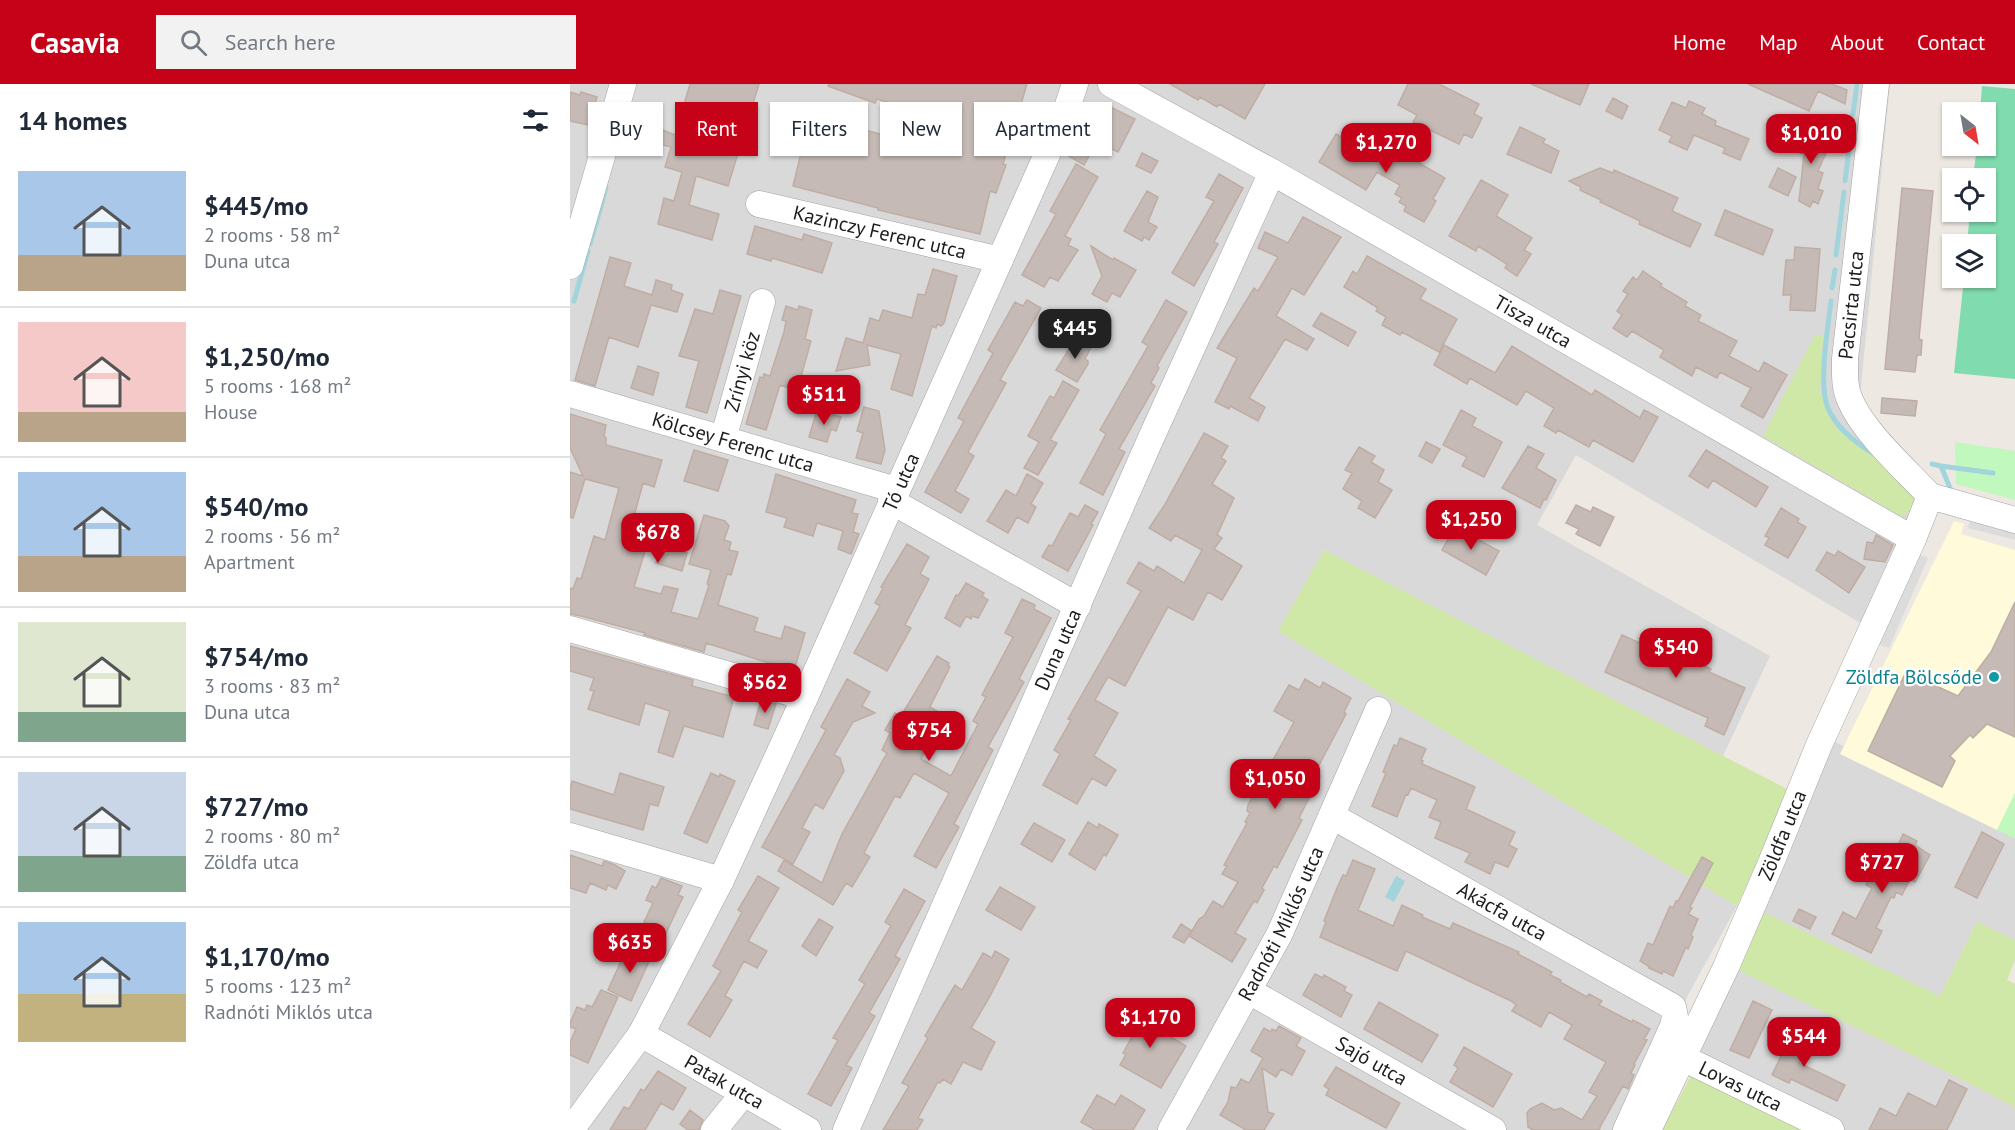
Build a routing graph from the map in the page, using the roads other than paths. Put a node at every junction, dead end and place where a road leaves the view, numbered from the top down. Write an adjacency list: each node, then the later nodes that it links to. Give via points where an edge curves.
1 (623, 84): 8 (street)
2 (1075, 84): 7 (street, Tó utca)
3 (1111, 84): 5 (street, Tisza utca)
4 (1876, 84): 13 (street, Pacsirta utca, via 1845,379 1849,399 1859,417)
5 (1272, 172): 15 (street, Tisza utca); 16 (street, Duna utca)
6 (759, 204): 7 (street, Kazinczy Ferenc utca)
7 (1000, 260): 12 (street, Tó utca)
8 (570, 266)
9 (762, 302): 11 (street, Zrínyi köz)
10 (570, 394): 11 (street, Kölcsey Ferenc utca)
11 (723, 439): 12 (street, Kölcsey Ferenc utca)
12 (894, 496): 16 (street, Kölcsey Ferenc utca); 18 (street, Tó utca)
13 (1930, 496): 14 (street); 15 (street)
14 (2015, 520)
15 (1913, 539): 25 (street, Zöldfa utca, via 1826,727 1771,863)
16 (1078, 606): 30 (street, Duna utca)
17 (570, 630): 18 (street)
18 (805, 697): 22 (street, Tó utca)
19 (1378, 710): 20 (street, Radnóti Miklós utca)
20 (1332, 816): 23 (street, Radnóti Miklós utca); 33 (street, Akácfa utca, via 1673,1007 1673,1026)
21 (570, 836): 22 (street)
22 (721, 880): 24 (street, Tó utca)
23 (1249, 992): 31 (street, Radnóti Miklós utca); 32 (street, Sajó utca)
24 (641, 1034): 26 (street, Patak utca); 27 (street, Tó utca)
25 (1683, 1058): 34 (street, Zöldfa utca); 35 (street, Lovas utca)
26 (744, 1093): 28 (street); 29 (street, Patak utca)
27 (571, 1130)
28 (714, 1130)
29 (808, 1130)
30 (846, 1130)
31 (1171, 1130)
32 (1493, 1130)
33 (1626, 1130)
34 (1648, 1130)
35 (1831, 1130)

